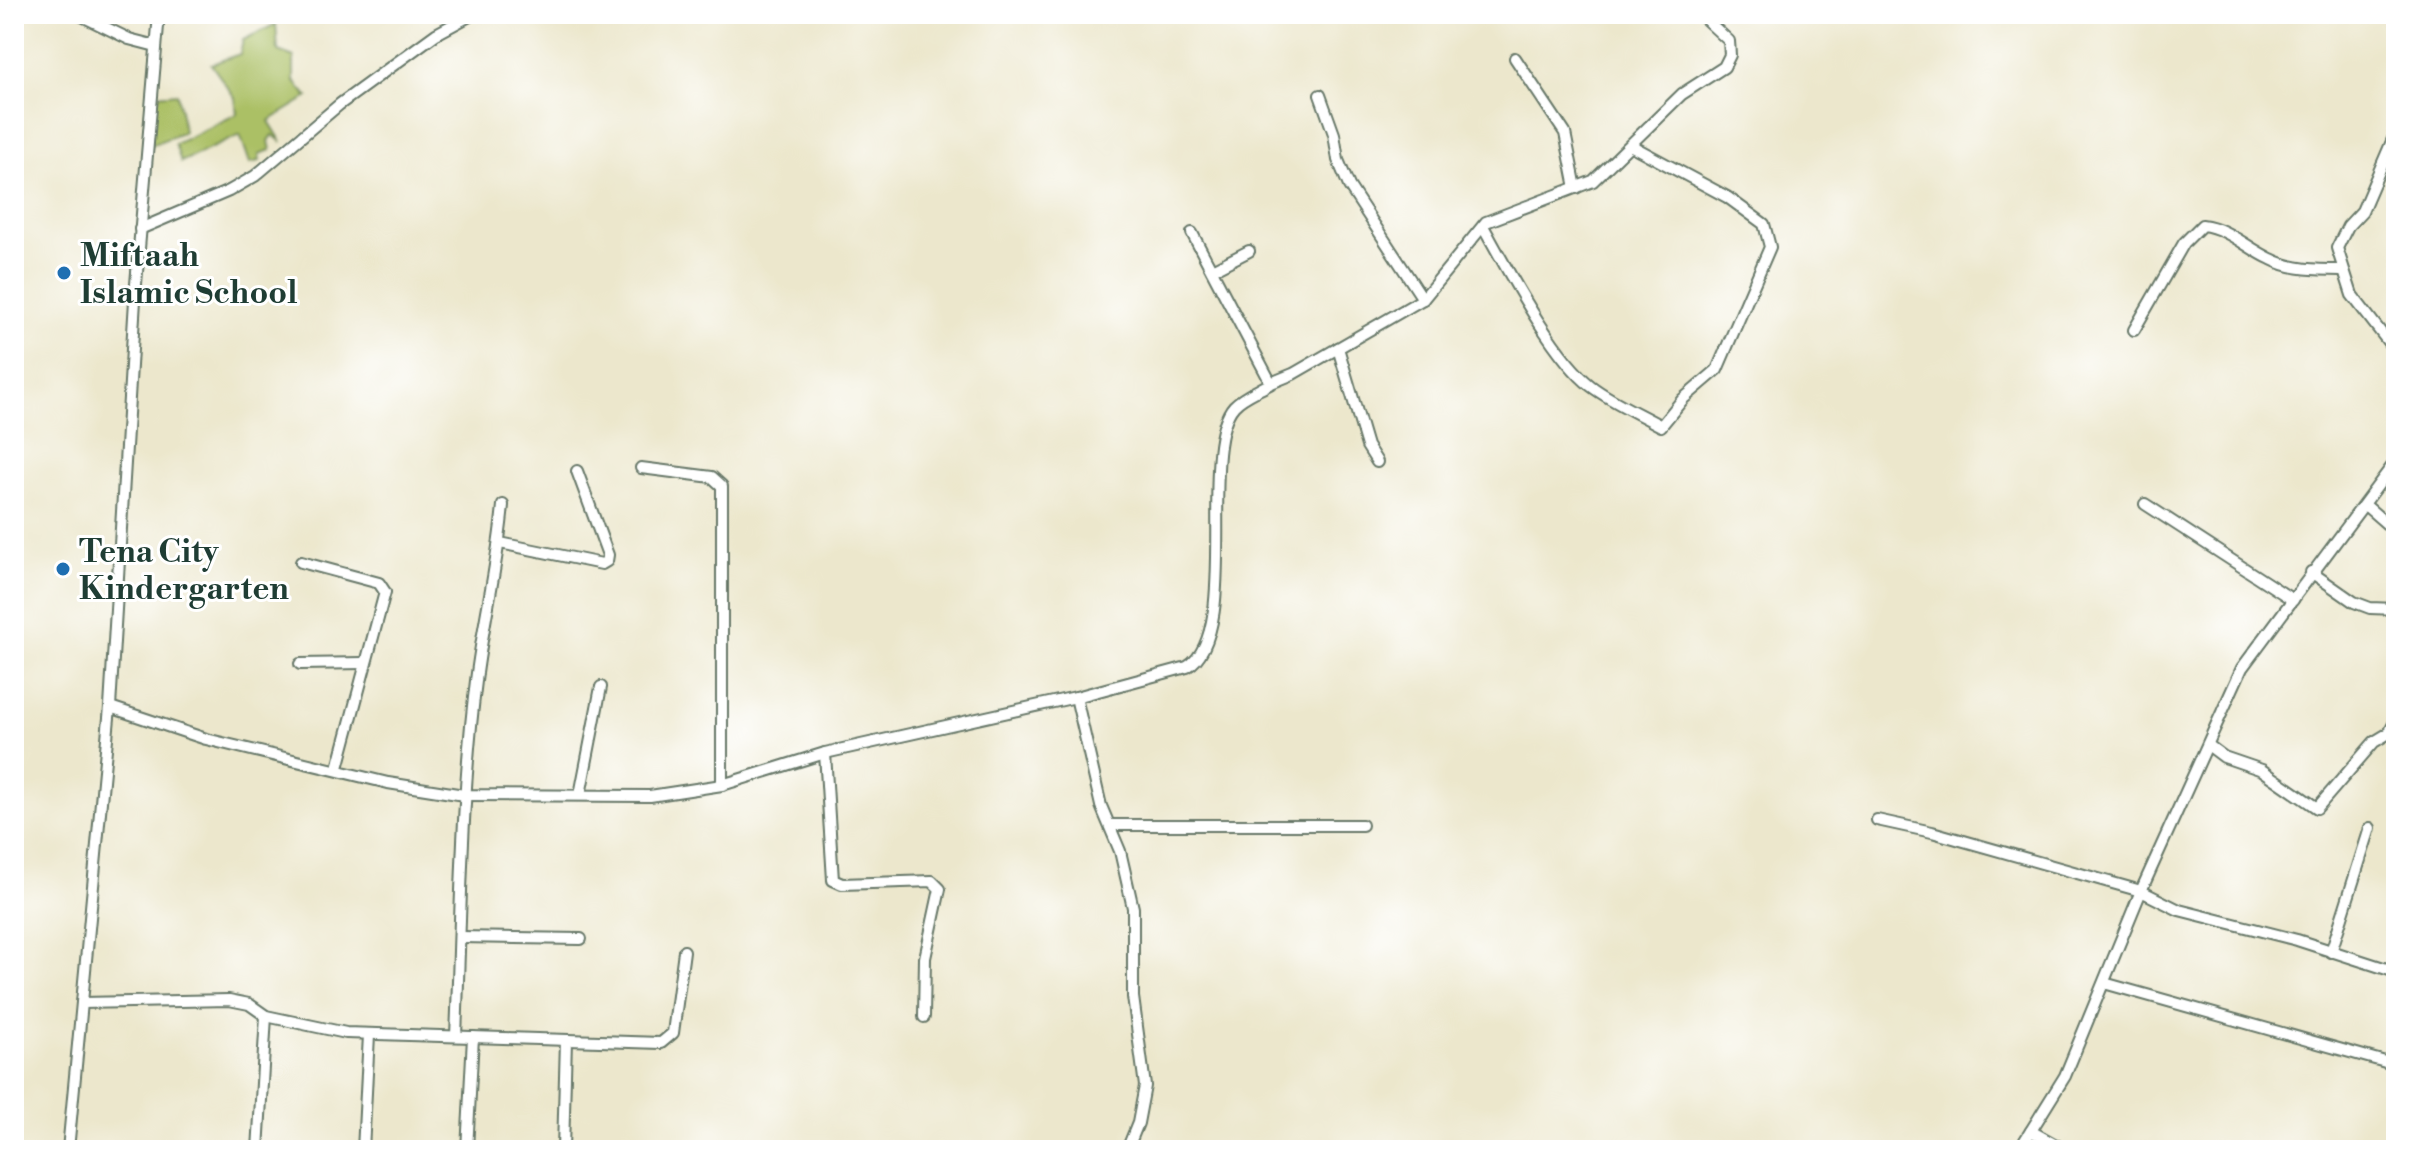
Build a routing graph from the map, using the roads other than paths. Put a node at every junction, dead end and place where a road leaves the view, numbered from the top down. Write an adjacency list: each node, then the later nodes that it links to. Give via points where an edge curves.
1 (78, 14): 5 (street)
2 (159, 14): 5 (street)
3 (473, 14): 12 (street, via 436,34 340,104 255,176)
4 (1700, 14): 9 (street, via 1729,41 1729,60 1682,94)
5 (156, 46): 12 (street)
6 (1515, 58): 10 (street, via 1565,133)
7 (1320, 95): 17 (street, via 1349,186)
8 (2396, 132): 16 (street, via 2362,211 2337,248)
9 (1632, 146): 10 (street, via 1593,181); 11 (street, via 1727,197 1764,224 1770,247 1717,370 1661,426 1582,377 1545,330)
10 (1576, 188): 11 (street)
11 (1483, 226): 17 (street)
12 (140, 229): 39 (street)
13 (1192, 233): 15 (street)
14 (1249, 251): 15 (street)
15 (1212, 270): 21 (street)
16 (2341, 270): 18 (street, via 2273,261 2221,228 2202,225 2184,243); 20 (street, via 2352,295)
17 (1423, 299): 19 (street)
18 (2134, 330)
19 (1338, 348): 21 (street); 23 (street, via 1367,446)
20 (2396, 352)
21 (1271, 383): 38 (street, via 1235,404 1226,423 1219,551 1202,655 1187,667)
22 (2396, 461): 28 (street)
23 (1377, 462)
24 (641, 468): 44 (street, via 712,477 722,486)
25 (577, 471): 30 (street, via 607,561)
26 (2145, 504): 33 (street)
27 (503, 505): 30 (street)
28 (2365, 505): 29 (street); 32 (street)
29 (2396, 532)
30 (500, 543): 45 (street, via 476,678)
31 (301, 562): 35 (street, via 383,585 382,610)
32 (2311, 572): 33 (street); 34 (street, via 2354,602)
33 (2293, 600): 41 (street, via 2242,668)
34 (2396, 609)
35 (364, 663): 36 (street); 43 (street)
36 (300, 664)
37 (601, 687): 46 (street)
38 (1076, 697): 42 (street); 48 (street, via 1101,806)
39 (110, 707): 43 (street, via 219,742); 58 (street)
40 (2396, 720): 41 (street, via 2317,808 2262,770 2224,757)
41 (2208, 745): 51 (street)
42 (825, 753): 44 (street); 60 (street, via 833,880 932,881 940,889 925,958)
43 (338, 768): 45 (street, via 388,783)
44 (722, 785): 46 (street, via 650,796)
45 (464, 795): 46 (street); 52 (street)
46 (580, 795)
47 (1877, 820): 51 (street)
48 (1111, 825): 49 (street); 72 (street, via 1133,908 1133,997 1145,1086)
49 (1362, 825)
50 (2370, 828): 55 (street)
51 (2141, 891): 55 (street, via 2179,910); 57 (street)
52 (460, 937): 53 (street); 62 (street)
53 (581, 939)
54 (684, 951): 64 (street, via 673,1033 667,1041)
55 (2331, 952): 56 (street)
56 (2396, 972)
57 (2104, 983): 65 (street); 66 (street, via 2065,1076)
58 (82, 1003): 59 (street, via 229,1000 249,1004); 67 (street)
59 (266, 1016): 61 (street); 68 (street)
60 (924, 1017)
61 (369, 1035): 62 (street); 69 (street)
62 (456, 1036): 63 (street)
63 (473, 1037): 64 (street); 70 (street)
64 (566, 1040): 71 (street)
65 (2396, 1065)
66 (2031, 1131): 73 (street); 74 (street)
67 (68, 1150)
68 (258, 1150)
69 (363, 1150)
70 (467, 1150)
71 (563, 1150)
72 (1127, 1150)
73 (2019, 1150)
74 (2065, 1150)

